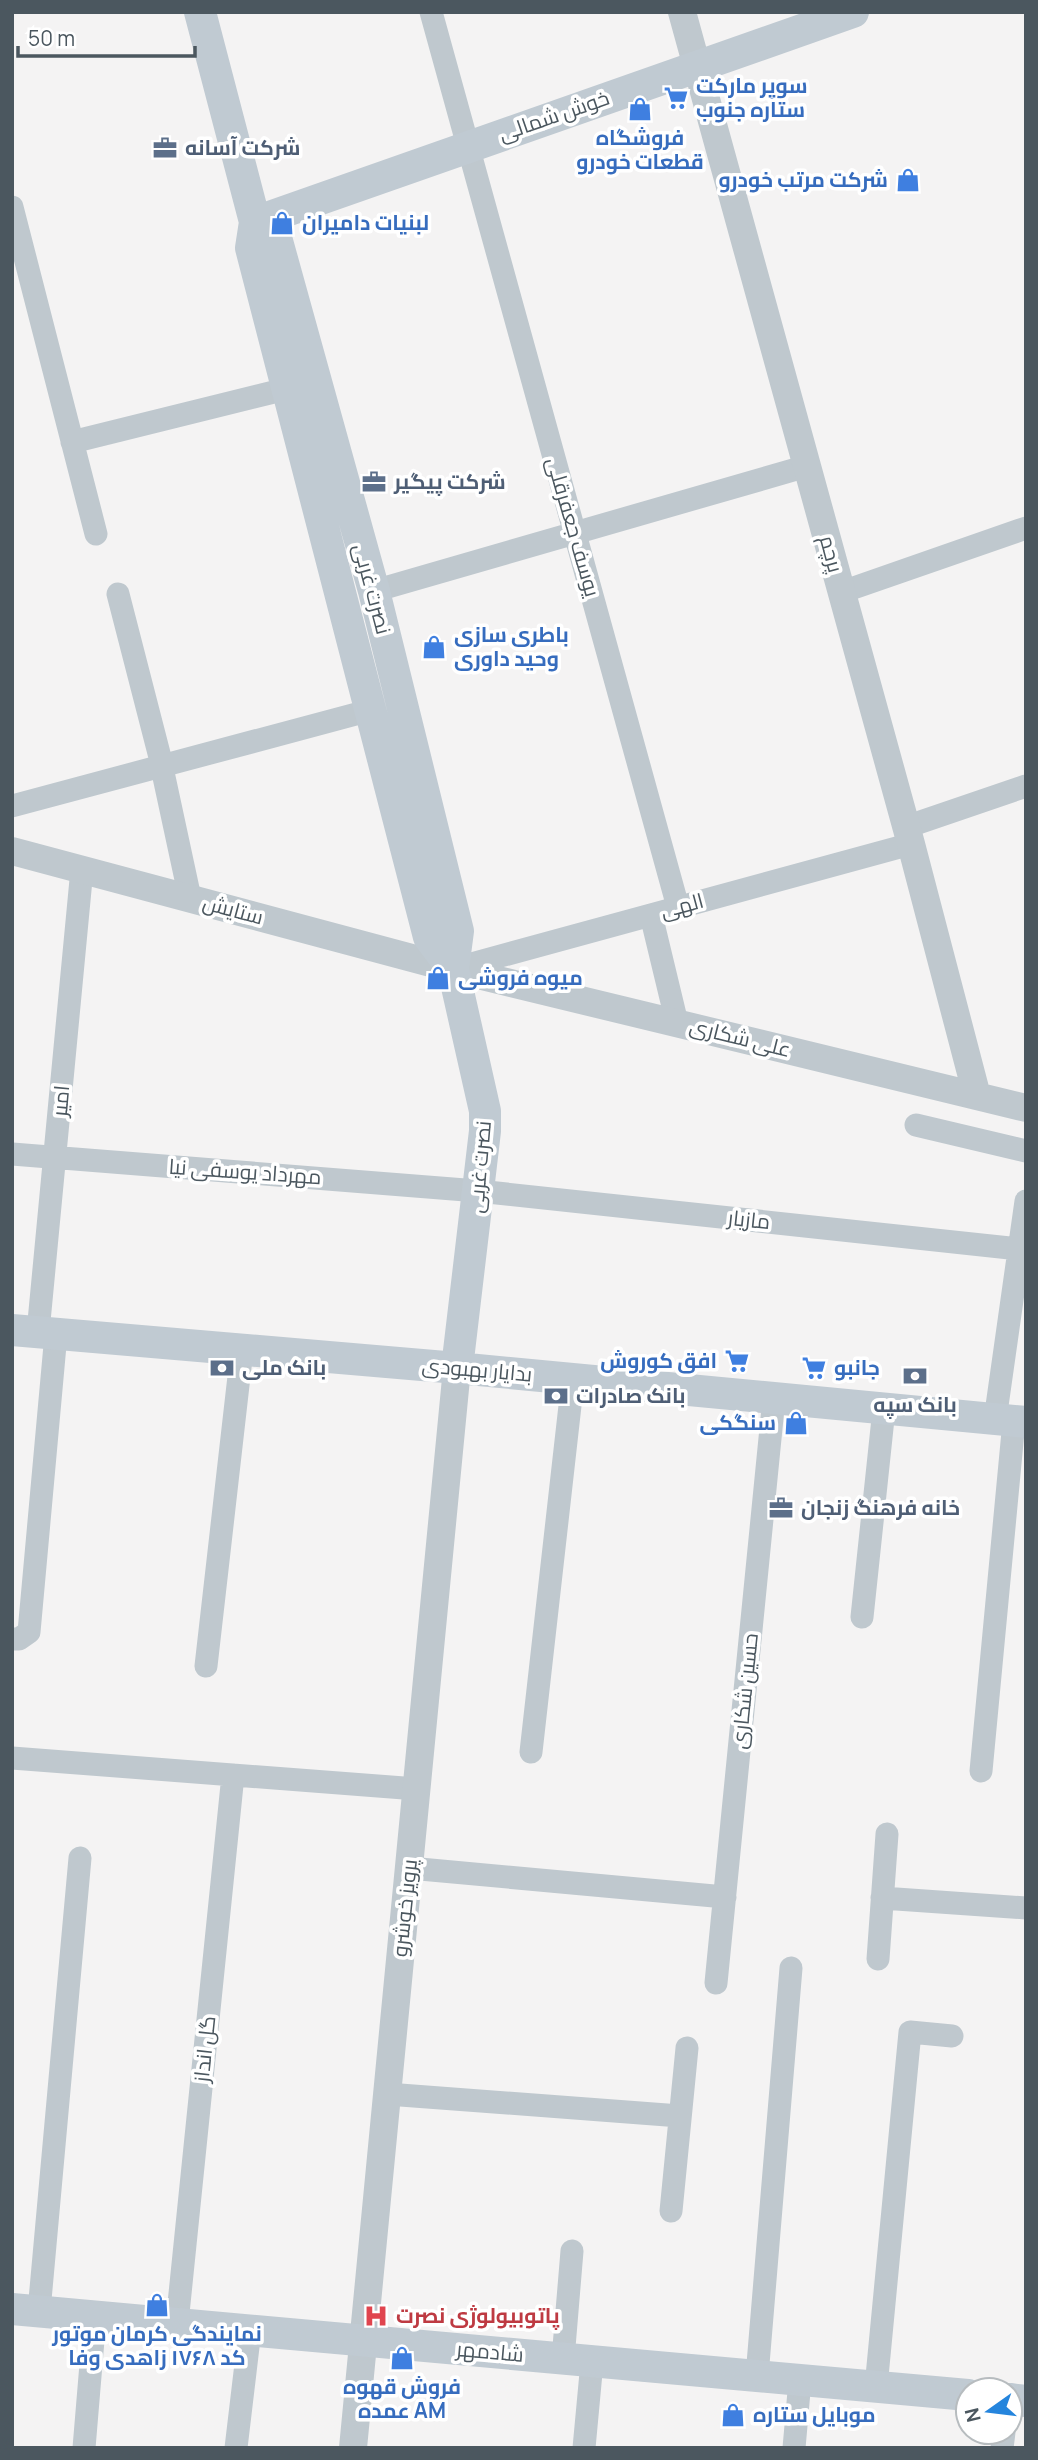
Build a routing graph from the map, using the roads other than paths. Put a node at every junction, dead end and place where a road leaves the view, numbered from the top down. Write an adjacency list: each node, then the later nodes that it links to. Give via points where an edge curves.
1 (200, 12): 8 (main road, نصرت غربی)
2 (431, 12): 6 (street, یوسف جعفرقلی)
3 (682, 12): 5 (street, پرچم)
4 (853, 12): 5 (main road, خوش شمالی)
5 (697, 66): 6 (main road, خوش شمالی); 11 (street, پرچم)
6 (467, 147): 8 (main road, خوش شمالی); 13 (street, یوسف جعفرقلی)
7 (12, 206): 10 (street)
8 (255, 222): 9 (main road, نصرت غربی, via 251,248); 15 (main road, نصرت غربی, via 277,241)
9 (286, 389): 10 (street); 18 (main road, نصرت غربی)
10 (72, 442): 14 (street)
11 (807, 466): 13 (street); 16 (street, پرچم)
12 (1026, 528): 16 (street)
13 (574, 533): 15 (street); 26 (street, یوسف جعفرقلی)
14 (96, 534)
15 (373, 591): 28 (main road, نصرت غربی, via 458,931)
16 (842, 592): 22 (street, پرچم)
17 (118, 594): 19 (street)
18 (371, 710): 19 (street); 28 (main road, نصرت غربی, via 429,937)
19 (162, 765): 21 (street); 25 (street)
20 (1026, 786): 22 (street, الهی)
21 (12, 806)
22 (909, 835): 26 (street, الهی); 30 (street, پرچم)
23 (12, 850): 24 (street, ستایش)
24 (82, 869): 25 (street, ستایش); 35 (street, امیر)
25 (190, 898): 28 (street, ستایش)
26 (678, 907): 27 (street, الهی)
27 (651, 915): 28 (street, الهی); 29 (street)
28 (453, 969): 29 (street, علی شکاری); 36 (main road, نصرت غربی, via 485,1111)
29 (677, 1023): 30 (street, علی شکاری)
30 (977, 1096): 31 (street, علی شکاری)
31 (1026, 1108)
32 (916, 1125): 33 (street)
33 (1026, 1151)
34 (12, 1154): 35 (street, مهرداد یوسفی نیا)
35 (55, 1157): 36 (street, مهرداد یوسفی نیا); 39 (street, امیر)
36 (478, 1191): 38 (street, مازیار); 41 (main road, نصرت غربی)
37 (1026, 1201): 38 (street)
38 (1019, 1249): 45 (street)
39 (36, 1332): 40 (main road, بدایار بهبودی); 47 (street, امیر, via 29,1632)
40 (242, 1350): 41 (main road, بدایار بهبودی); 48 (street)
41 (457, 1368): 42 (main road, بدایار بهبودی); 53 (street, پرویز خوشرو)
42 (573, 1379): 43 (main road, بدایار بهبودی); 49 (street)
43 (774, 1398): 44 (main road, بدایار بهبودی); 57 (street, حسین شکاری)
44 (884, 1409): 45 (main road, بدایار بهبودی); 46 (street)
45 (1012, 1421): 51 (street)
46 (862, 1617)
47 (12, 1639)
48 (206, 1667)
49 (531, 1752)
50 (12, 1758): 52 (street)
51 (981, 1771)
52 (233, 1775): 53 (street); 71 (street, گل انداز)
53 (417, 1789): 56 (street, پرویز خوشرو)
54 (887, 1834): 58 (street)
55 (80, 1858): 69 (street)
56 (409, 1868): 57 (street); 65 (street, پرویز خوشرو)
57 (725, 1897): 62 (street, حسین شکاری)
58 (882, 1898): 59 (street); 60 (street)
59 (1026, 1908)
60 (878, 1959)
61 (791, 1968): 75 (street)
62 (716, 1983)
63 (952, 2036): 77 (street, via 910,2032)
64 (687, 2048): 66 (street)
65 (387, 2094): 66 (street); 73 (street, پرویز خوشرو)
66 (680, 2116): 67 (street)
67 (671, 2211)
68 (572, 2251): 74 (street)
69 (26, 2310): 70 (main road, شادمهر)
70 (95, 2316): 71 (main road, شادمهر); 79 (street)
71 (177, 2323): 72 (main road, شادمهر)
72 (250, 2330): 73 (main road, شادمهر); 80 (street)
73 (364, 2341): 74 (main road, شادمهر); 81 (street, پرویز خوشرو)
74 (578, 2360): 75 (main road, شادمهر); 82 (street)
75 (757, 2376): 76 (main road, شادمهر)
76 (800, 2380): 77 (main road, شادمهر); 83 (street)
77 (876, 2387): 78 (main road, شادمهر)
78 (954, 2394)
79 (84, 2448)
80 (236, 2448)
81 (353, 2448)
82 (584, 2448)
83 (794, 2448)

